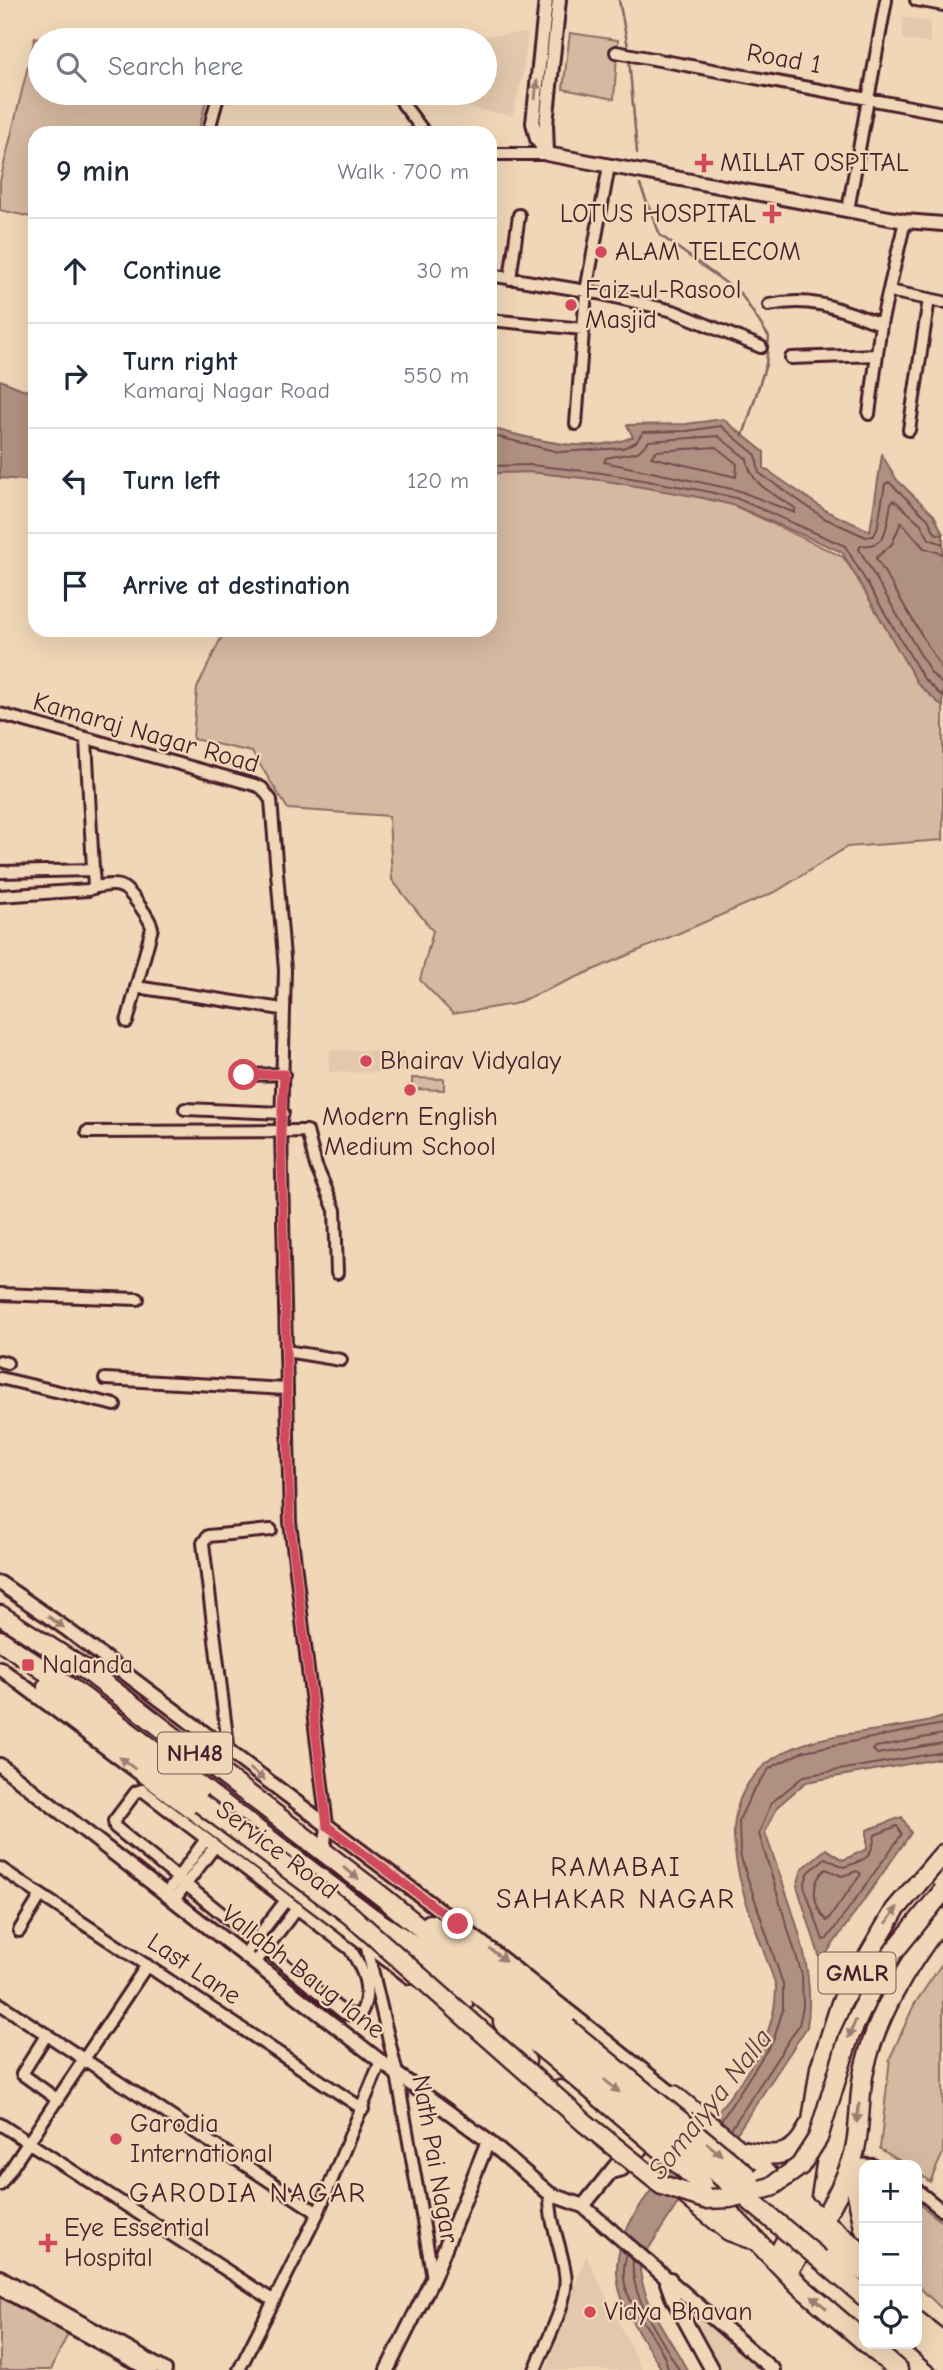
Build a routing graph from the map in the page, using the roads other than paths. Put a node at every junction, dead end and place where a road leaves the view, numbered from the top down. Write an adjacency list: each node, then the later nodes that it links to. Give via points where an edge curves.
1 (546, 0): 14 (street, one-way to 1, via 533,123)
2 (559, 0): 14 (street)
3 (886, 0): 7 (street)
4 (916, 0): 5 (street)
5 (937, 3)
6 (616, 52): 7 (street, Road 1)
7 (867, 97): 10 (street, Road 1); 16 (street)
8 (216, 105): 11 (street)
9 (403, 105): 12 (street)
10 (943, 113)
11 (210, 126)
12 (419, 126)
13 (497, 154): 14 (street)
14 (547, 154): 15 (street)
15 (609, 166): 16 (street); 22 (street)
16 (848, 210): 18 (street)
17 (519, 215): 21 (street)
18 (905, 221): 19 (street); 23 (street)
19 (943, 224)
20 (497, 276): 21 (street)
21 (510, 279): 22 (street)
22 (586, 291): 29 (street); 30 (street, via 673,312)
23 (889, 291): 24 (street); 28 (street)
24 (929, 299): 25 (street); 35 (street)
25 (943, 302)
26 (769, 305): 28 (street, via 814,301)
27 (497, 321): 29 (street)
28 (881, 324): 31 (street)
29 (583, 330): 34 (street)
30 (761, 347)
31 (877, 355): 32 (street); 33 (street)
32 (791, 358)
33 (869, 414)
34 (576, 425)
35 (909, 430)
36 (0, 714): 37 (street, Kamaraj Nagar Road)
37 (86, 740): 38 (street); 43 (street, Kamaraj Nagar Road, via 255,785 267,793 285,970)
38 (94, 870): 39 (street); 40 (street)
39 (0, 872)
40 (94, 887): 41 (street); 42 (street, via 122,887 151,923)
41 (0, 896)
42 (136, 987): 43 (street); 44 (street)
43 (282, 1009): 46 (street, Kamaraj Nagar Road)
44 (127, 1023)
45 (245, 1070): 46 (street, via 244,1075)
46 (284, 1074): 48 (street, Kamaraj Nagar Road)
47 (185, 1109): 48 (street)
48 (283, 1113): 49 (street, Kamaraj Nagar Road)
49 (281, 1131): 50 (street); 51 (street, via 303,1129 309,1134 312,1155 335,1210); 54 (street, Kamaraj Nagar Road)
50 (87, 1132)
51 (337, 1273)
52 (0, 1294): 53 (street)
53 (138, 1299)
54 (286, 1351): 55 (street); 58 (street, Kamaraj Nagar Road)
55 (341, 1360)
56 (0, 1378): 59 (street)
57 (105, 1379): 58 (street)
58 (286, 1389): 68 (street, Kamaraj Nagar Road, via 290,1522)
59 (115, 1405)
60 (271, 1530): 66 (street, via 208,1536 203,1543)
61 (0, 1583): 66 (street, one-way to 66)
62 (0, 1615): 72 (highway, NH48, via 93,1675)
63 (0, 1640): 81 (highway, NH48, via 83,1697)
64 (0, 1645): 76 (highway, one-way to 64, bridge, via 877,1977 849,2037 818,2138 800,2166 771,2187 705,2199 662,2185 585,2123 349,1914 19,1667)
65 (0, 1668): 86 (street, Service Road, one-way to 65)
66 (229, 1753): 68 (street, one-way to 68)
67 (0, 1765): 71 (street, Vallabh Baug lane)
68 (327, 1826): 72 (street, Kamaraj Nagar Road); 101 (street, one-way to 101)
69 (120, 1831): 70 (street, via 114,1821 136,1791 142,1790); 71 (street); 75 (street)
70 (211, 1842): 75 (street); 79 (street)
71 (107, 1848): 78 (street, Vallabh Baug lane)
72 (324, 1852): 95 (highway, NH48, one-way to 95, via 384,1898 460,1940)
73 (943, 1854): 103 (highway, GMLR, one-way to 73, via 820,2067 841,2003 895,1910)
74 (0, 1868): 77 (street, Last Lane)
75 (182, 1880): 78 (street); 84 (street)
76 (943, 1891)
77 (41, 1895): 83 (street); 88 (street, Last Lane)
78 (170, 1897): 87 (street, Vallabh Baug lane)
79 (286, 1900): 80 (street); 84 (street)
80 (297, 1908): 85 (street); 89 (street, via 350,1949 365,1977 367,1992 360,2012 344,2013)
81 (372, 1917): 91 (highway, NH48, via 442,1964); 94 (highway)
82 (943, 1918): 109 (highway, GMLR, one-way to 109, via 906,1974 872,2043)
83 (19, 1931)
84 (256, 1940): 85 (street); 87 (street)
85 (266, 1948): 87 (street); 89 (street)
86 (367, 1948): 94 (street, Service Road); 99 (street, Nath Pai Nagar)
87 (250, 1959): 92 (street, Vallabh Baug lane)
88 (147, 1965): 96 (street); 102 (street, Last Lane)
89 (329, 2000): 92 (street)
90 (0, 2004): 93 (street)
91 (496, 2010): 95 (highway, NH48); 98 (highway)
92 (319, 2013): 97 (street, Vallabh Baug lane)
93 (47, 2034): 96 (street); 100 (street, via 22,2074)
94 (497, 2037): 98 (highway)
95 (558, 2041): 115 (highway, one-way to 115, bridge); 120 (highway, NH48, bridge); 122 (highway, NH48, one-way to 122, bridge)
96 (85, 2059): 100 (street); 117 (street)
97 (381, 2061): 99 (street, Vallabh Baug lane); 102 (street)
98 (526, 2061): 108 (highway)
99 (397, 2074): 105 (street, Vallabh Baug lane); 126 (street, Nath Pai Nagar)
100 (58, 2099): 106 (street)
101 (678, 2099): 107 (highway); 108 (street)
102 (363, 2109): 117 (street)
103 (814, 2113): 107 (highway, via 803,2138 786,2154 765,2156); 115 (highway, GMLR)
104 (0, 2124): 106 (street)
105 (488, 2141): 112 (street, Vallabh Baug lane); 126 (street)
106 (30, 2143): 111 (street); 131 (street)
107 (739, 2149): 115 (highway)
108 (633, 2151): 114 (street); 120 (highway, bridge, via 729,2231)
109 (851, 2164): 110 (street); 118 (highway); 119 (highway, GMLR)
110 (859, 2164)
111 (0, 2185)
112 (550, 2194): 114 (street, Vallabh Baug lane); 144 (street, via 549,2216 566,2274 565,2292)
113 (922, 2194): 116 (street)
114 (583, 2206): 127 (street)
115 (799, 2210): 119 (highway); 123 (highway, GMLR)
116 (943, 2211)
117 (318, 2213): 131 (street)
118 (863, 2223)
119 (819, 2227): 121 (highway); 123 (highway, GMLR); 124 (highway)
120 (756, 2242): 123 (highway, NH48)
121 (859, 2252)
122 (820, 2259): 128 (highway); 130 (highway, NH48)
123 (781, 2266): 135 (highway, NH48, one-way to 123)
124 (859, 2267)
125 (0, 2277): 141 (street)
126 (433, 2278): 143 (street, Nath Pai Nagar)
127 (670, 2279): 145 (street, via 672,2297); 146 (street)
128 (859, 2280)
129 (0, 2288): 140 (street)
130 (859, 2292)
131 (274, 2301): 142 (street)
132 (922, 2315): 134 (highway)
133 (922, 2325): 136 (highway)
134 (943, 2331)
135 (859, 2336)
136 (943, 2343)
137 (922, 2344): 139 (highway)
138 (874, 2349): 147 (highway, NH48)
139 (943, 2362)
140 (150, 2370)
141 (165, 2370)
142 (239, 2370)
143 (387, 2370)
144 (534, 2370)
145 (712, 2370)
146 (772, 2370)
147 (898, 2370)

